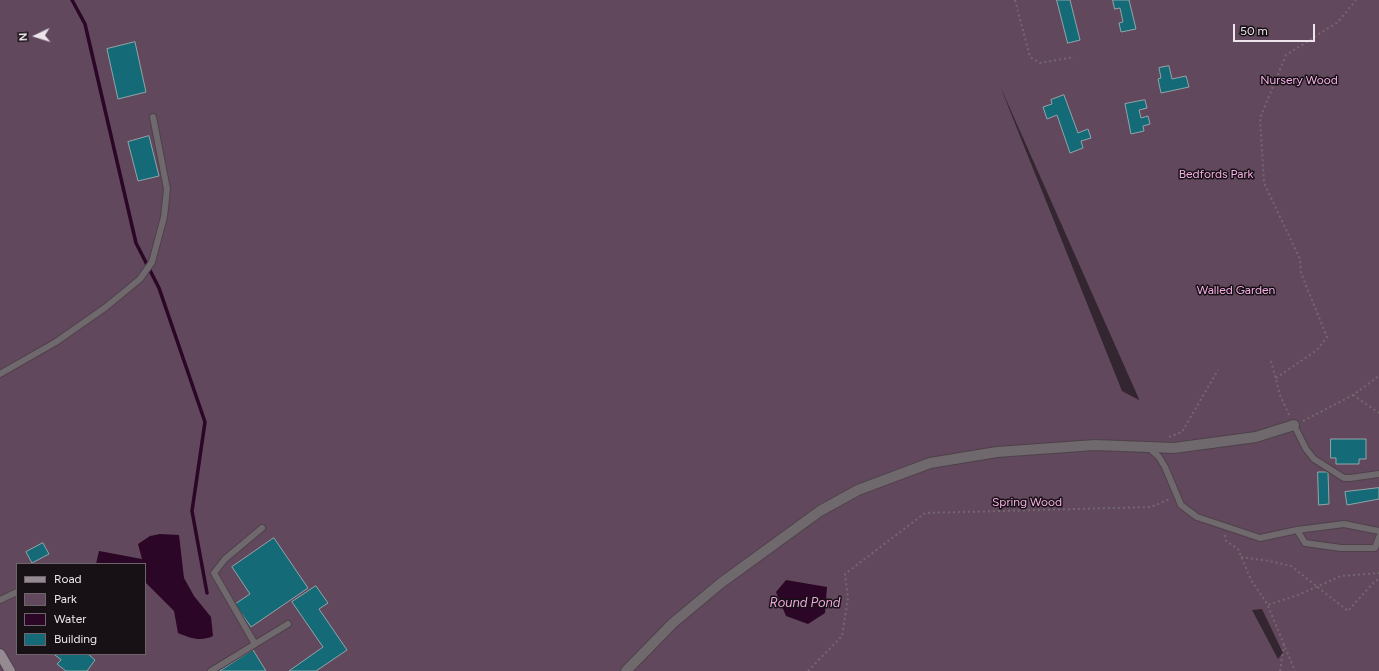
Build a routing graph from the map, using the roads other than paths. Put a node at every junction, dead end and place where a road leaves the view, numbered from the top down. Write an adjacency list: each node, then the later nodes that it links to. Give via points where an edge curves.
1 (153, 117): 2 (lane, via 167,189 164,217 152,262 140,279 106,307 56,342)
2 (0, 374)
3 (1294, 425): 4 (street, via 1256,438 1174,448); 5 (lane, via 1314,459 1344,478)
4 (1148, 447): 7 (lane, via 1165,467 1181,505 1197,517 1260,538); 17 (street, via 1095,445 997,452 930,463 858,490 820,511 721,583 673,623)
5 (1379, 474)
6 (262, 528): 13 (lane, via 225,559 214,573)
7 (1297, 530): 8 (lane, via 1344,524); 9 (lane, via 1305,543 1341,548 1375,548)
8 (1379, 531)
9 (1379, 537)
10 (16, 592): 11 (lane)
11 (0, 600)
12 (288, 624): 13 (lane)
13 (255, 644): 16 (lane)
14 (0, 654): 15 (street)
15 (10, 671)
16 (211, 671)
17 (626, 671)

